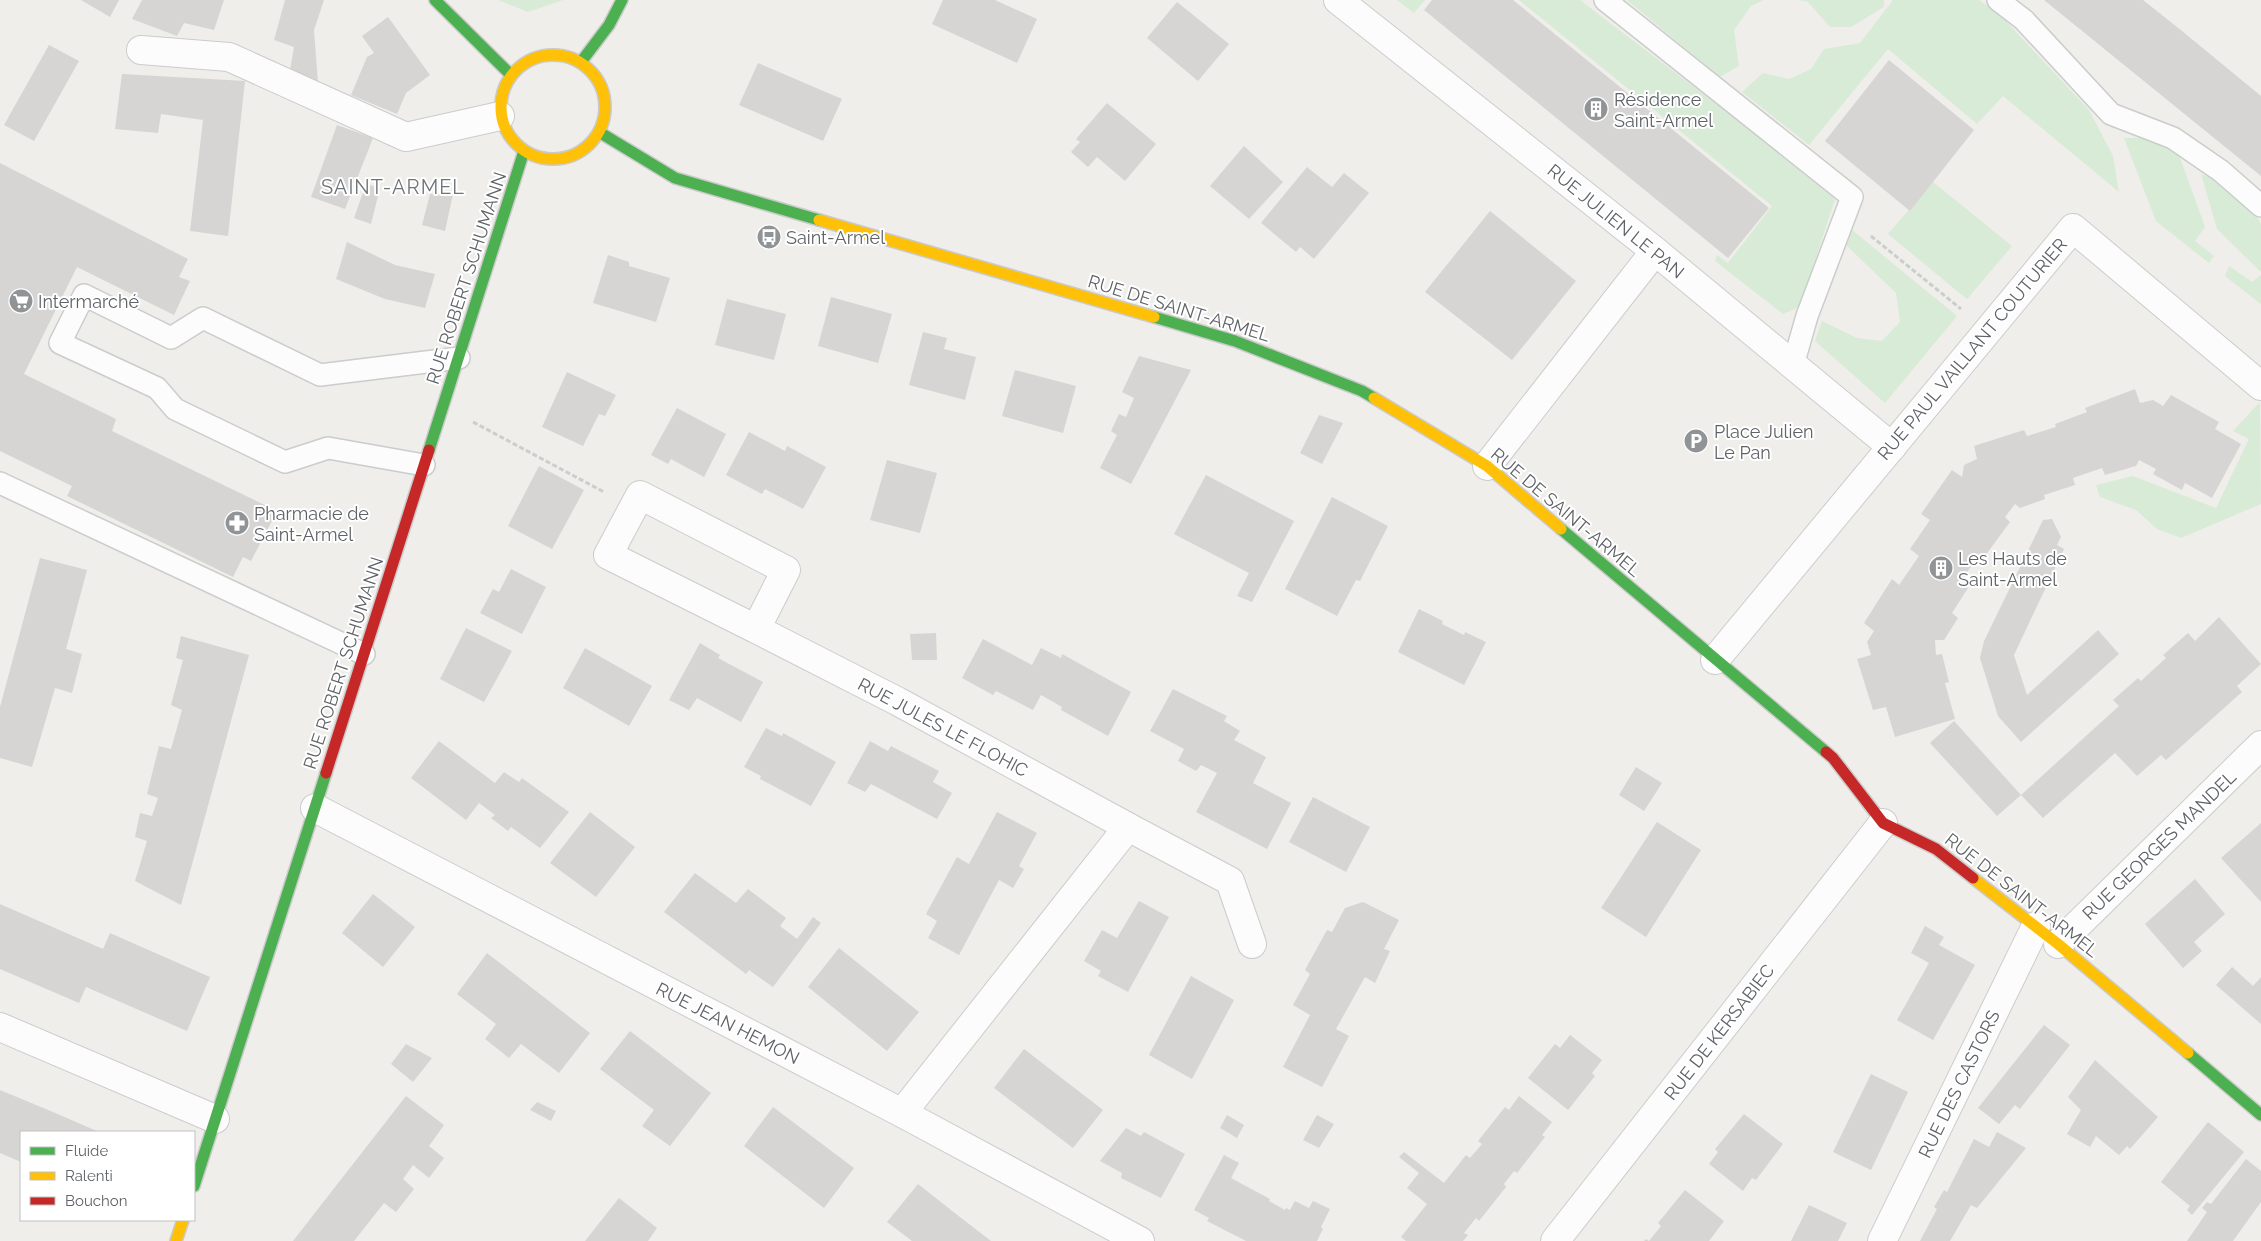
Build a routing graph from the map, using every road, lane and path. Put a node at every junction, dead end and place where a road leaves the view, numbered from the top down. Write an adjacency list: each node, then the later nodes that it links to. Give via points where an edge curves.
1 (435, 0): 8 (street)
2 (622, 0): 7 (street, via 609,25)
3 (1338, 0): 14 (street, RUE JULIEN LE PAN)
4 (1605, 0): 13 (lane, via 1852,197)
5 (1998, 0): 12 (lane, via 2024,20 2112,114 2173,138 2222,172)
6 (141, 50): 9 (street, via 229,57 406,137)
7 (581, 62): 8 (street, via 551,54 522,64); 10 (street, via 591,70 604,94 604,120)
8 (510, 75): 9 (street, via 501,95)
9 (500, 116): 11 (street, via 509,137)
10 (599, 132): 11 (street, via 585,148 566,158 545,159); 22 (street, RUE DE SAINT-ARMEL, via 675,178 1235,341 1362,392)
11 (524, 151): 16 (street, RUE ROBERT SCHUMANN)
12 (2261, 206)
13 (1845, 215): 15 (path); 17 (lane, via 1807,316)
14 (1655, 251): 17 (street, RUE JULIEN LE PAN); 22 (street)
15 (1988, 330): 18 (street, RUE PAUL VAILLANT COUTURIER, via 2073,228); 20 (street, RUE PAUL VAILLANT COUTURIER)
16 (459, 358): 19 (street, RUE ROBERT SCHUMANN); 21 (lane, via 320,375 203,318 171,338 84,295 60,343 157,388 176,409 286,462 328,448)
17 (1793, 365): 20 (street, RUE JULIEN LE PAN)
18 (2261, 386)
19 (442, 412): 21 (street, RUE ROBERT SCHUMANN); 24 (path, via 474,422)
20 (1892, 447): 27 (street, RUE PAUL VAILLANT COUTURIER)
21 (424, 465): 26 (street, RUE ROBERT SCHUMANN)
22 (1487, 466): 27 (street, RUE DE SAINT-ARMEL)
23 (0, 483): 26 (lane)
24 (633, 508): 25 (street, RUE JULES LE FLOHIC, via 608,555); 25 (street, via 640,495 786,570)
25 (756, 629): 31 (street, RUE JULES LE FLOHIC, via 897,701)
26 (364, 654): 29 (street, RUE ROBERT SCHUMANN)
27 (1715, 660): 30 (street, RUE DE SAINT-ARMEL, via 1833,758)
28 (2261, 745): 34 (street, RUE GEORGES MANDEL)
29 (315, 808): 36 (street, RUE JEAN HEMON); 38 (street, RUE ROBERT SCHUMANN)
30 (1883, 823): 32 (street, RUE DE SAINT-ARMEL, via 1936,848); 43 (street, RUE DE KERSABIEC)
31 (1128, 827): 33 (street, RUE JULES LE FLOHIC, via 1230,881); 36 (street)
32 (2036, 926): 34 (street, RUE DE SAINT-ARMEL); 44 (street, RUE DES CASTORS)
33 (1252, 944)
34 (2058, 944): 37 (street, RUE DE SAINT-ARMEL)
35 (0, 1027): 38 (street)
36 (902, 1114): 42 (street, RUE JEAN HEMON)
37 (2261, 1115)
38 (215, 1120): 39 (street, RUE ROBERT SCHUMANN)
39 (195, 1183)
40 (183, 1221): 41 (street)
41 (176, 1241)
42 (1140, 1241)
43 (1555, 1241)
44 (1882, 1241)

